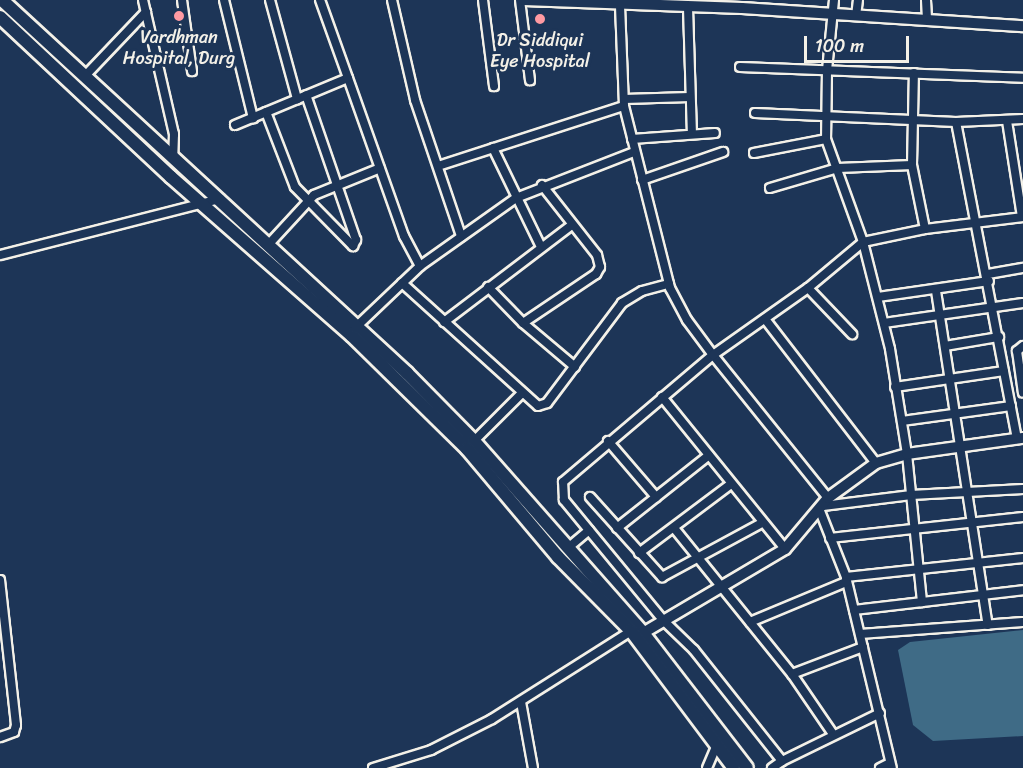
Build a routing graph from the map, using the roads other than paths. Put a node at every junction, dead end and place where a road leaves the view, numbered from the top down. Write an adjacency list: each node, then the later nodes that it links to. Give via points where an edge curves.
1 (2, 0): 27 (main road)
2 (143, 0): 17 (street)
3 (182, 0): 25 (street)
4 (224, 0): 39 (street)
5 (270, 0): 34 (street)
6 (320, 0): 28 (street)
7 (392, 0): 55 (street, via 415,100)
8 (483, 0): 31 (street)
9 (522, 0): 13 (street); 30 (street)
10 (834, 0): 18 (street)
11 (858, 0): 19 (street)
12 (926, 0): 21 (street)
13 (564, 1): 15 (street)
14 (735, 4): 16 (street); 18 (street)
15 (620, 6): 16 (street); 35 (street)
16 (688, 8): 33 (street)
17 (146, 12): 27 (street); 53 (street, via 174,134)
18 (834, 14): 19 (street); 24 (street)
19 (856, 16): 21 (street)
20 (0, 17): 65 (main road)
21 (927, 20): 22 (street)
22 (1023, 26)
23 (740, 67): 24 (street)
24 (827, 70): 26 (street); 38 (street)
25 (192, 71)
26 (914, 74): 29 (street); 41 (street)
27 (84, 77): 53 (main road)
28 (348, 78): 32 (street); 56 (street)
29 (1023, 78)
30 (530, 80)
31 (494, 86)
32 (306, 95): 34 (street); 59 (street)
33 (690, 97): 35 (street); 46 (street)
34 (297, 99): 36 (street)
35 (624, 103): 47 (street); 49 (street)
36 (266, 112): 39 (street); 64 (street, via 286,171)
37 (755, 113): 38 (street)
38 (825, 115): 41 (street); 48 (street)
39 (253, 118): 44 (street)
40 (1023, 119): 42 (street)
41 (911, 120): 43 (street); 54 (street)
42 (1006, 121): 43 (street); 66 (street)
43 (957, 122): 67 (street)
44 (235, 125)
45 (715, 133): 46 (street)
46 (692, 134): 47 (street)
47 (632, 139): 50 (street)
48 (826, 139): 52 (street); 57 (street)
49 (493, 148): 55 (street); 62 (street)
50 (634, 152): 58 (street); 60 (street)
51 (723, 152): 58 (street)
52 (754, 153)
53 (173, 159): 63 (main road)
54 (912, 165): 57 (street); 69 (street)
55 (438, 166): 70 (street)
56 (380, 168): 59 (street); 75 (street, via 404,236)
57 (838, 168): 61 (street); 71 (street)
58 (642, 180): 79 (street)
59 (336, 184): 64 (street); 64 (street, via 355,245 350,245)
60 (542, 185): 62 (street); 68 (street)
61 (770, 188)
62 (516, 198): 70 (street); 73 (street)
63 (220, 199): 65 (street); 72 (main road)
64 (307, 203): 72 (street)
65 (203, 205): 74 (street); 146 (main road, via 352,336 458,441 558,557)
66 (1022, 217): 67 (street)
67 (977, 224): 69 (street); 77 (street)
68 (572, 225): 73 (street); 89 (street, via 597,255 599,271)
69 (925, 229): 71 (street)
70 (461, 236): 75 (street)
71 (863, 242): 81 (street); 83 (street)
72 (268, 246): 91 (main road)
73 (541, 247): 80 (street)
74 (0, 255)
75 (420, 266): 78 (street)
76 (1023, 268): 77 (street)
77 (988, 278): 82 (street); 85 (street)
78 (402, 283): 88 (street); 91 (street)
79 (669, 286): 96 (street); 97 (street, via 642,291 622,303)
80 (488, 287): 88 (street); 89 (street)
81 (808, 288): 87 (street); 92 (street)
82 (936, 291): 83 (street); 86 (street)
83 (879, 297): 90 (street)
84 (1023, 303): 85 (street)
85 (994, 308): 86 (street); 93 (street)
86 (940, 315): 90 (street); 94 (street)
87 (765, 319): 96 (street); 113 (street)
88 (444, 322): 102 (street)
89 (523, 323): 97 (street)
90 (884, 323): 100 (street)
91 (356, 327): 108 (main road)
92 (852, 334)
93 (999, 337): 94 (street); 98 (street)
94 (945, 346): 99 (street)
95 (1023, 346): 101 (street, via 1017,351)
96 (713, 355): 103 (street); 120 (street)
97 (575, 367): 102 (street, via 543,406)
98 (1004, 371): 99 (street); 104 (street)
99 (950, 379): 100 (street); 105 (street)
100 (895, 387): 106 (street)
101 (1023, 392)
102 (521, 394): 108 (street)
103 (662, 397): 109 (street); 112 (street)
104 (1011, 406): 105 (street); 107 (street)
105 (956, 414): 106 (street); 110 (street)
106 (902, 421): 111 (street)
107 (1020, 439): 110 (street)
108 (474, 441): 127 (main road)
109 (608, 441): 119 (street); 127 (street, via 561,488)
110 (962, 447): 111 (street); 116 (street)
111 (907, 453): 113 (street); 117 (street)
112 (709, 455): 114 (street); 119 (street)
113 (876, 463): 120 (street)
114 (731, 484): 123 (street); 125 (street)
115 (1023, 489): 116 (street)
116 (968, 492): 117 (street); 122 (street)
117 (911, 495): 120 (street); 126 (street)
118 (590, 497): 124 (street)
119 (656, 497): 124 (street)
120 (824, 505): 128 (street); 129 (street)
121 (1023, 517): 122 (street)
122 (974, 523): 126 (street); 133 (street)
123 (762, 524): 129 (street); 131 (street)
124 (617, 528): 130 (street)
125 (674, 528): 130 (street); 131 (street)
126 (915, 528): 128 (street); 134 (street)
127 (580, 538): 142 (street); 146 (main road)
128 (830, 538): 135 (street)
129 (785, 549): 137 (street)
130 (639, 553): 131 (street, via 662,577)
131 (699, 558): 137 (street)
132 (1023, 558): 133 (street)
133 (981, 562): 134 (street); 139 (street)
134 (919, 569): 135 (street); 140 (street)
135 (846, 579): 141 (street); 143 (street)
136 (0, 580): 153 (street, via 16,725 14,732)
137 (720, 584): 142 (street); 143 (street)
138 (1023, 590): 139 (street)
139 (984, 594): 140 (street); 145 (street)
140 (922, 602): 141 (street)
141 (854, 610): 147 (street)
142 (663, 620): 146 (street); 155 (street, via 694,650)
143 (750, 622): 149 (street)
144 (1023, 622): 145 (street)
145 (988, 625): 147 (street)
146 (637, 632): 150 (street); 154 (main road); 161 (main road)
147 (860, 634): 148 (street)
148 (863, 647): 149 (street); 151 (street)
149 (792, 674): 152 (street)
150 (521, 702): 157 (street, via 431,750); 158 (street)
151 (880, 713): 152 (street); 156 (street)
152 (833, 734): 155 (street)
153 (0, 737)
154 (717, 745): 159 (street); 160 (main road)
155 (782, 761): 162 (street)
156 (891, 766): 163 (street)
157 (373, 768)
158 (533, 768)
159 (707, 768)
160 (734, 768)
161 (747, 768)
162 (774, 768)
163 (880, 768)

